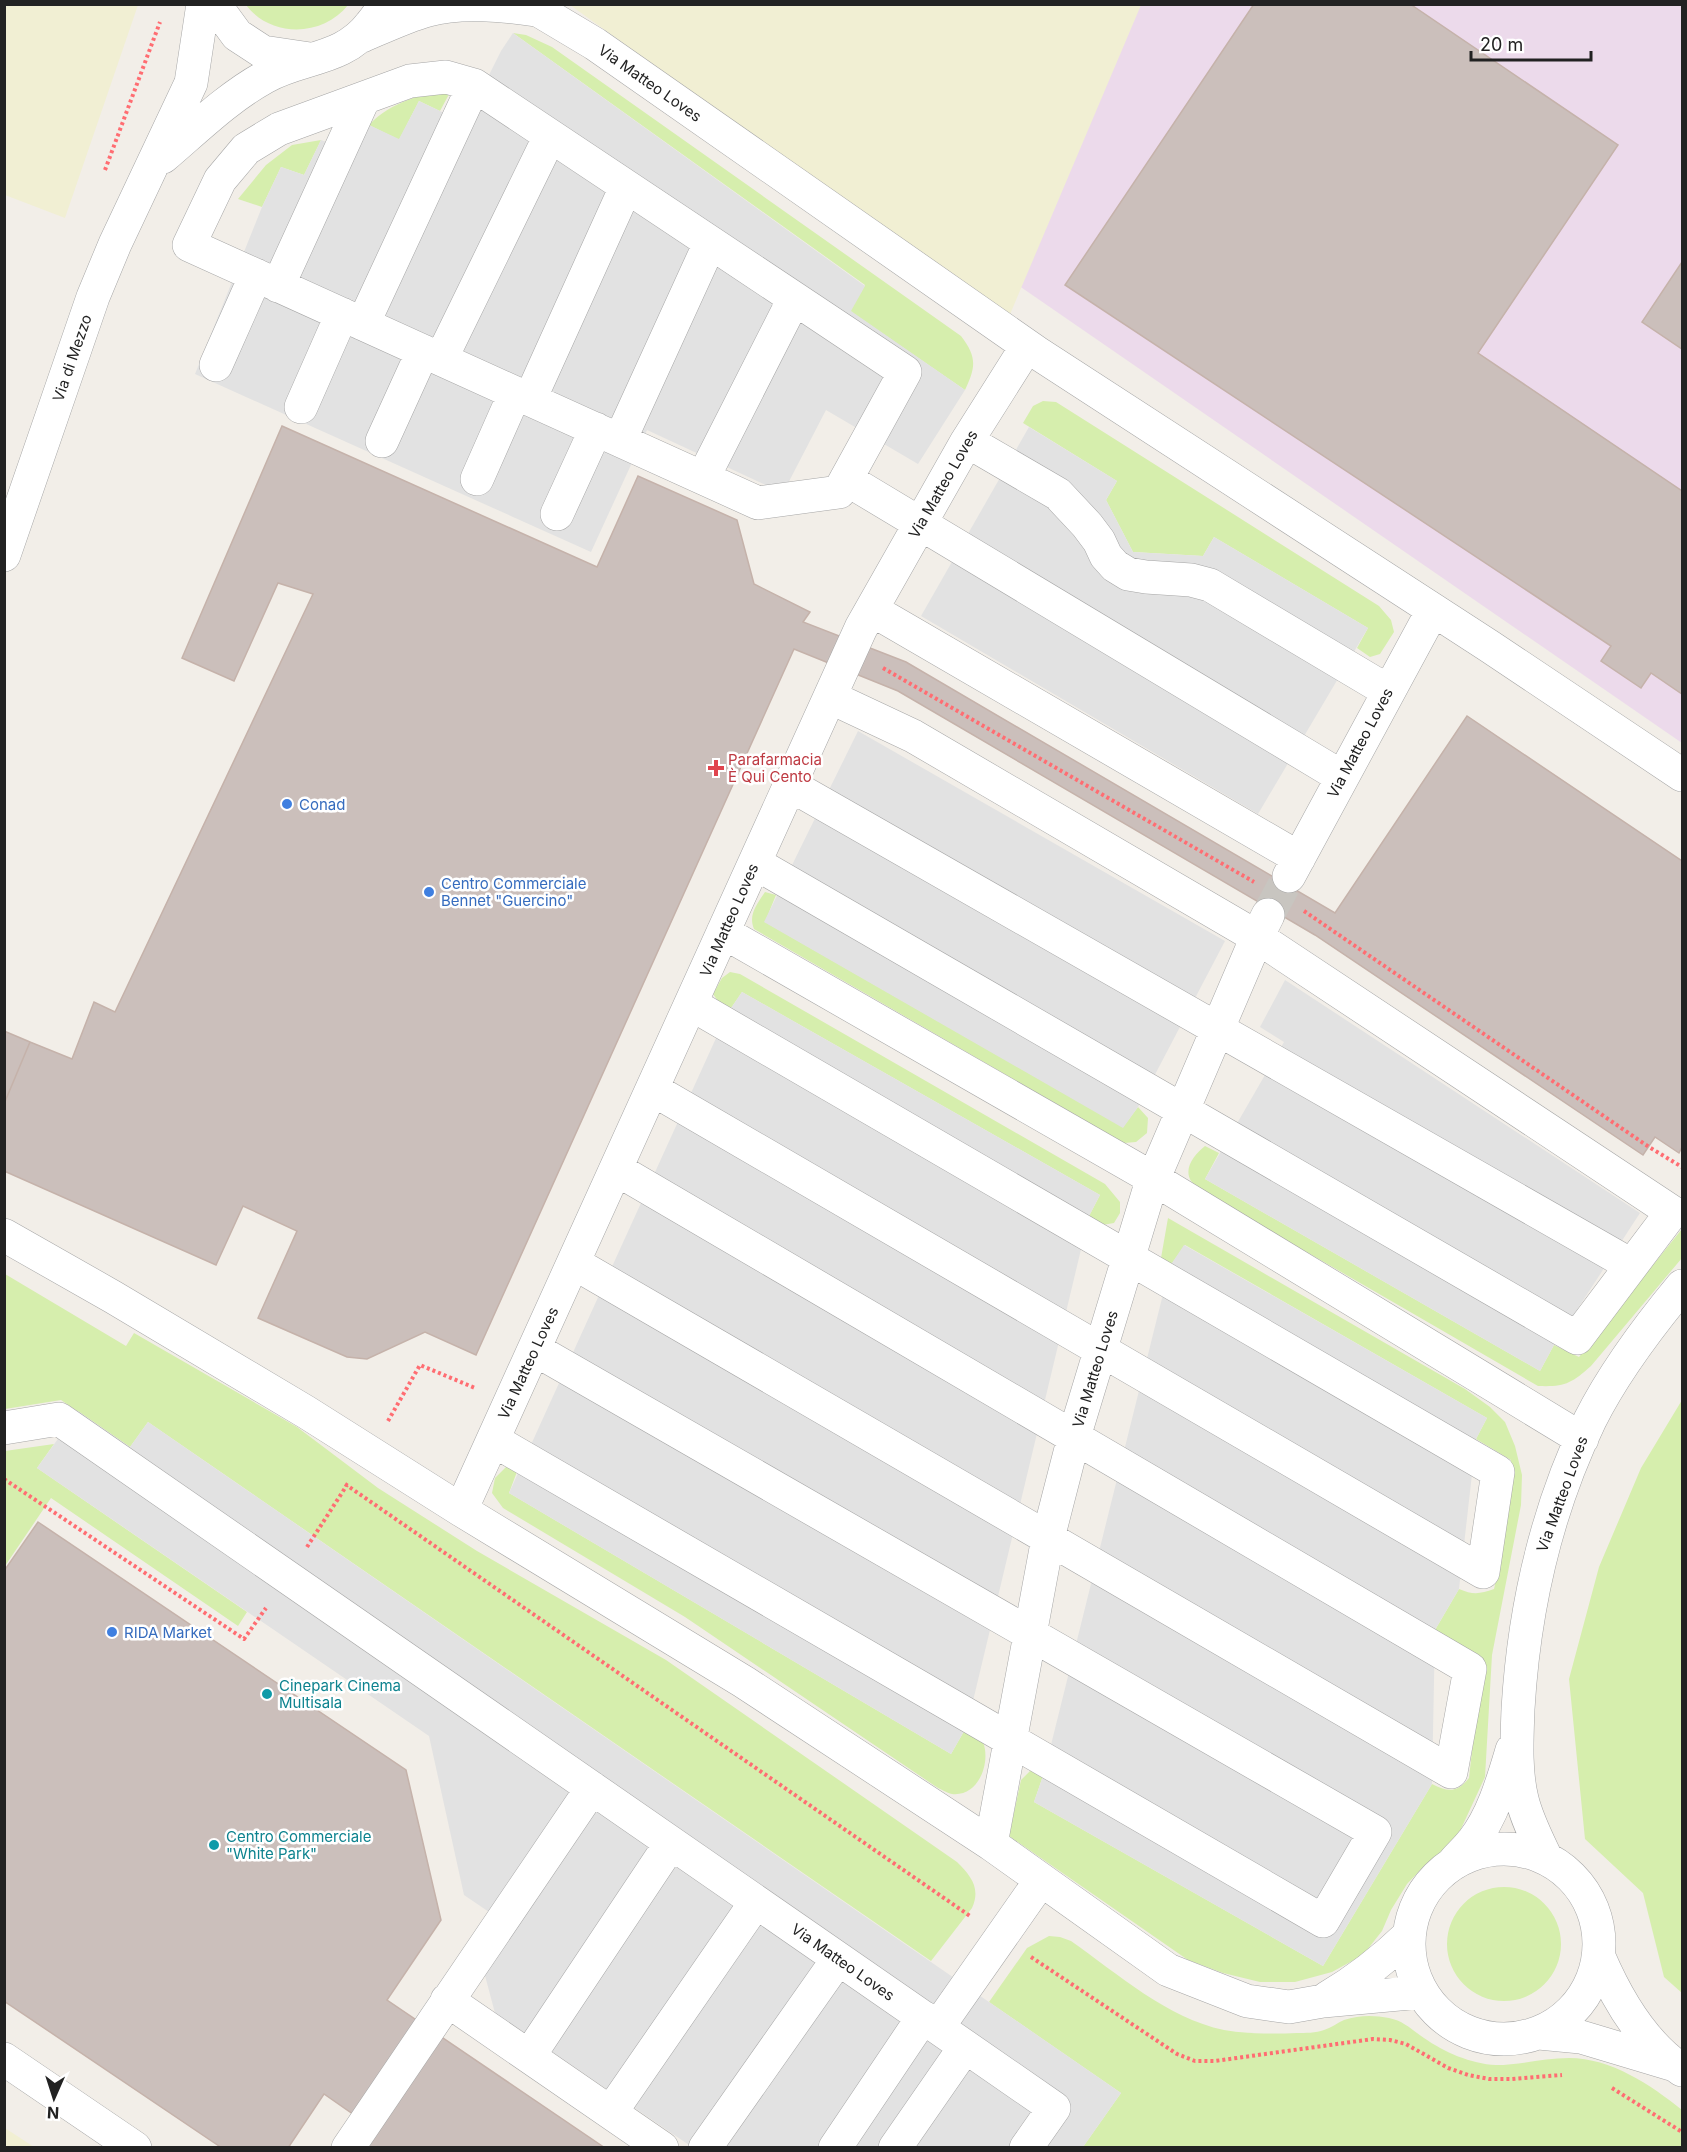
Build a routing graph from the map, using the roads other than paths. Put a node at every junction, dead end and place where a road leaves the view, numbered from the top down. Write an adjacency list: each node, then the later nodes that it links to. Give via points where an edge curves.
1 (203, 4): 10 (street, Via di Mezzo, via 191,83)
2 (217, 4): 6 (street, via 237,35 263,52)
3 (383, 4): 5 (street)
4 (532, 7): 5 (street, Via Matteo Loves, via 429,9); 16 (street, Via Matteo Loves, via 595,44)
5 (362, 36): 6 (street, Via di Mezzo, via 343,50)
6 (312, 60): 10 (street, Via di Mezzo, via 266,76 218,109)
7 (474, 85): 8 (street, via 446,76 410,81); 9 (street); 15 (street)
8 (364, 98): 13 (street); 13 (street, via 279,129 246,149 220,180 189,245)
9 (550, 136): 11 (street); 17 (street)
10 (153, 166): 29 (street, Via di Mezzo, via 93,297)
11 (626, 187): 12 (street); 19 (street)
12 (710, 243): 14 (street); 21 (street)
13 (267, 280): 15 (street); 18 (street)
14 (794, 299): 24 (street); 26 (street, via 905,372)
15 (352, 319): 17 (street); 20 (street)
16 (1027, 346): 23 (street, Via Matteo Loves); 31 (street, Via Matteo Loves)
17 (432, 355): 19 (street); 22 (street)
18 (216, 365)
19 (522, 396): 21 (street); 25 (street)
20 (301, 407)
21 (608, 435): 24 (street); 27 (street)
22 (382, 441)
23 (967, 441): 28 (street, Via Matteo Loves); 32 (street, via 1058,494 1121,570 1210,585)
24 (703, 478): 26 (street, via 758,503 839,492)
25 (477, 479)
26 (846, 479): 28 (street)
27 (556, 514)
28 (920, 524): 30 (street, Via Matteo Loves); 35 (street)
29 (4, 555)
30 (872, 610): 33 (street, Via Matteo Loves); 35 (street, Via Matteo Loves, via 1294,868)
31 (1433, 610): 32 (street, Via Matteo Loves); 34 (street, Via Matteo Loves)
32 (1388, 691): 35 (street, Via Matteo Loves)
33 (830, 697): 36 (street, Via Matteo Loves); 38 (street, via 913,736)
34 (1683, 775)
35 (1342, 777)
36 (790, 785): 37 (street, Via Matteo Loves); 41 (street)
37 (755, 863): 39 (street, Via Matteo Loves); 43 (street)
38 (1262, 926): 41 (street, Via Matteo Loves); 49 (street, via 1672,1212)
39 (723, 932): 40 (street, Via Matteo Loves); 45 (street)
40 (690, 1004): 42 (street, Via Matteo Loves); 47 (street)
41 (1217, 1029): 43 (street, Via Matteo Loves); 49 (street)
42 (652, 1089): 44 (street, Via Matteo Loves); 52 (street)
43 (1182, 1110): 45 (street, Via Matteo Loves); 49 (street, via 1577,1338)
44 (616, 1169): 48 (street, Via Matteo Loves); 54 (street)
45 (1154, 1179): 47 (street, Via Matteo Loves); 55 (street)
46 (4, 1235): 57 (street, via 113,1297)
47 (1128, 1257): 52 (street, Via Matteo Loves); 52 (street, via 1498,1472 1483,1572)
48 (574, 1263): 51 (street, Via Matteo Loves); 58 (street)
49 (1631, 1265)
50 (1683, 1286): 55 (street, Via Matteo Loves, via 1615,1377)
51 (534, 1349): 56 (street, Via Matteo Loves); 59 (street)
52 (1100, 1350): 54 (street, Via Matteo Loves)
53 (4, 1428): 62 (street, Via Matteo Loves, via 59,1419)
54 (1074, 1437): 58 (street, Via Matteo Loves); 58 (street, via 1470,1669 1451,1772)
55 (1582, 1438): 60 (street, Via Matteo Loves, via 1557,1499 1532,1586)
56 (493, 1440): 57 (street, Via Matteo Loves); 61 (street)
57 (461, 1510): 64 (street, via 744,1682)
58 (1048, 1538): 59 (street, Via Matteo Loves)
59 (1031, 1634): 61 (street, Via Matteo Loves); 61 (street, via 1375,1832 1323,1921)
60 (1517, 1731): 65 (street, Via Matteo Loves, via 1521,1797); 66 (street, Via Matteo Loves, via 1488,1815 1474,1840)
61 (1011, 1740): 64 (street, Via Matteo Loves)
62 (592, 1788): 63 (street, Via Matteo Loves); 73 (street)
63 (671, 1843): 68 (street, Via Matteo Loves); 78 (street)
64 (992, 1844): 67 (street)
65 (1546, 1858): 66 (street, Via Matteo Loves, via 1515,1849 1484,1851); 70 (street, Via Matteo Loves, via 1566,1871 1594,1910)
66 (1454, 1862): 69 (street, Via Matteo Loves, via 1431,1881 1416,1906)
67 (1041, 1880): 74 (street, via 1168,1970 1247,2001 1289,2007); 75 (street)
68 (756, 1902): 71 (street, Via Matteo Loves); 81 (street)
69 (1408, 1936): 72 (street, Via Matteo Loves, via 1410,1964); 74 (street, via 1382,1962)
70 (1599, 1957): 76 (street, Via Matteo Loves, via 1592,1981 1579,2003 1561,2021); 80 (street, Via Matteo Loves, via 1627,2013)
71 (838, 1959): 75 (street, Via Matteo Loves); 85 (street)
72 (1421, 1992): 74 (street); 76 (street, Via Matteo Loves, via 1437,2013 1459,2028 1485,2038 1512,2039)
73 (447, 2000): 78 (street); 83 (street)
74 (1323, 2001)
75 (931, 2022): 77 (street, Via Matteo Loves); 86 (street)
76 (1539, 2033): 80 (street, Via Matteo Loves, via 1581,2037)
77 (965, 2047): 87 (street); 88 (street, Via Matteo Loves, via 1054,2108)
78 (529, 2056): 81 (street)
79 (4, 2059): 82 (street)
80 (1679, 2068)
81 (611, 2112): 84 (street)
82 (135, 2148)
83 (348, 2148)
84 (662, 2148)
85 (705, 2148)
86 (835, 2148)
87 (895, 2148)
88 (1026, 2148)

